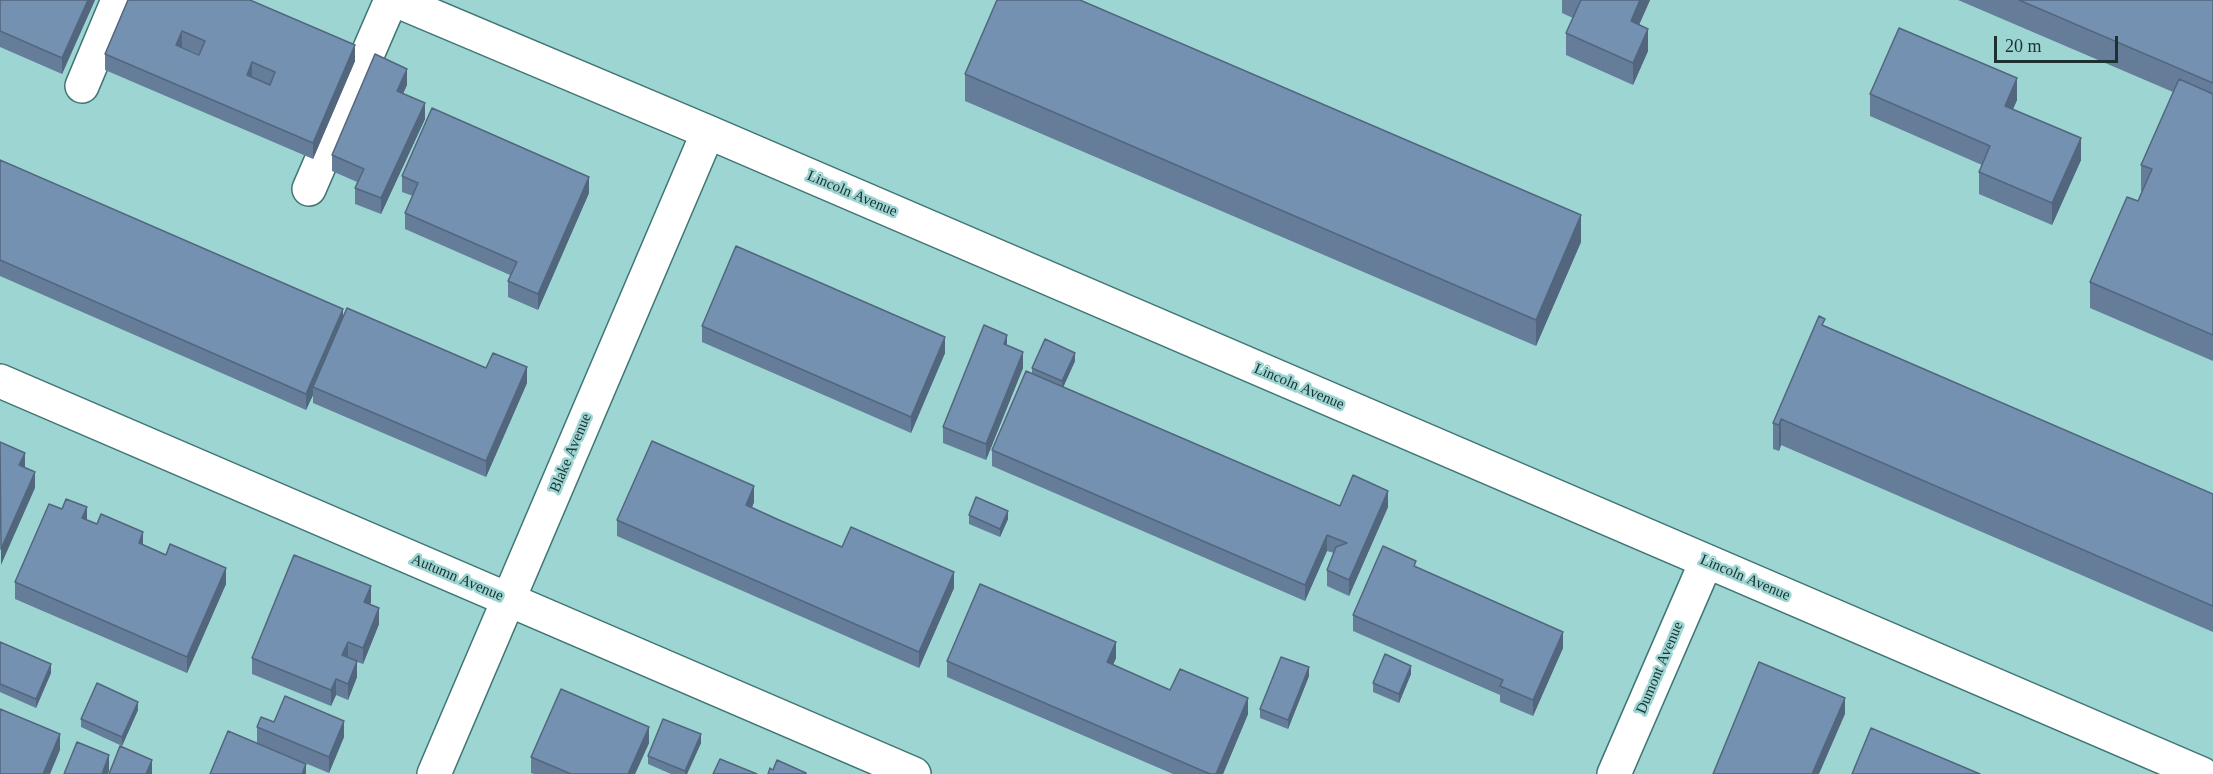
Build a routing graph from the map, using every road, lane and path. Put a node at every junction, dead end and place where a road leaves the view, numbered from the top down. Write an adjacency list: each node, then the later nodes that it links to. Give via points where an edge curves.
1 (118, 0): 3 (street)
2 (393, 0): 4 (street, Lincoln Avenue); 5 (street)
3 (82, 86)
4 (708, 132): 7 (street, Lincoln Avenue); 8 (street, Blake Avenue)
5 (309, 189)
6 (0, 381): 8 (street, Autumn Avenue)
7 (1706, 562): 11 (street, Dumont Avenue); 12 (street, Lincoln Avenue)
8 (508, 600): 9 (street, Blake Avenue); 10 (street, Autumn Avenue)
9 (434, 774)
10 (914, 774)
11 (1614, 774)
12 (2202, 774)

